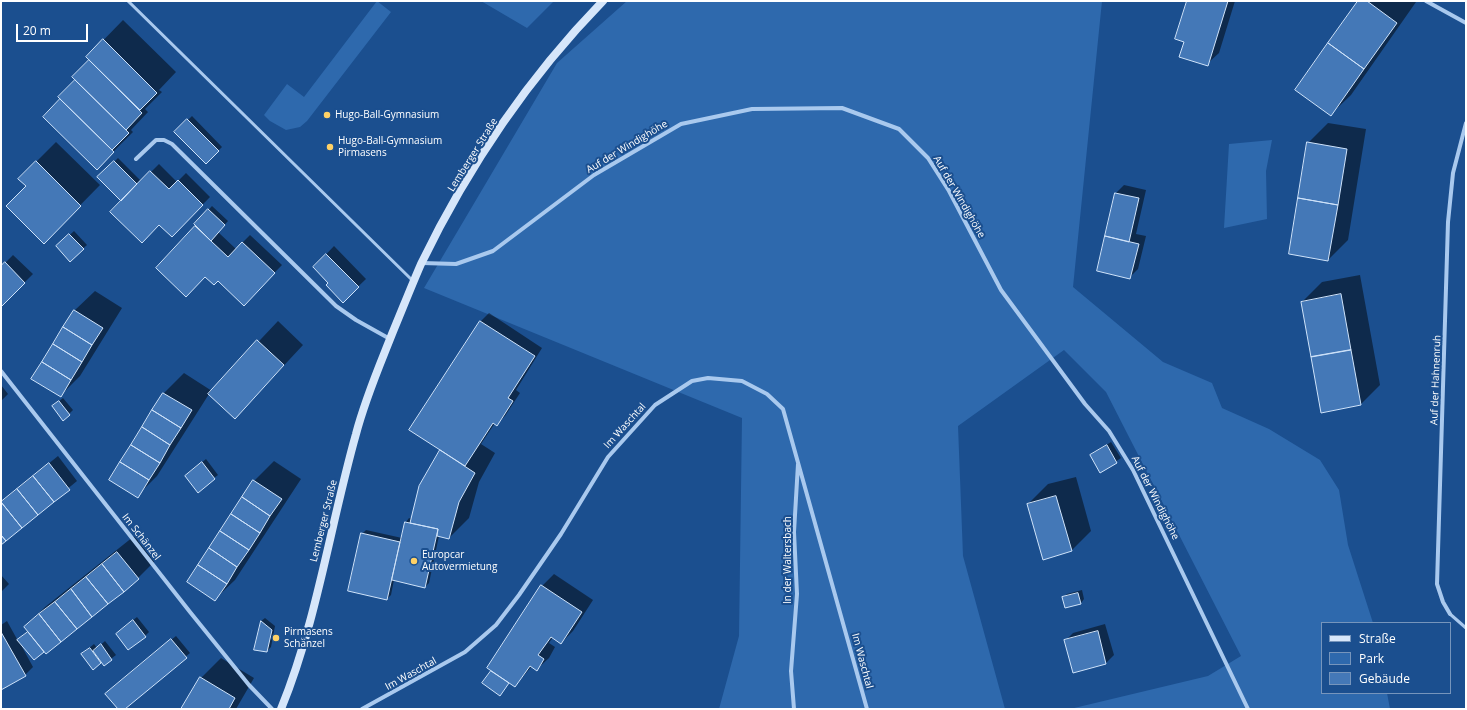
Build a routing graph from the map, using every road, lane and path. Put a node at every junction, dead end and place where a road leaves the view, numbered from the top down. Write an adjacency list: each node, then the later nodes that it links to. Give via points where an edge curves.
1 (128, 1): 8 (lane)
2 (603, 1): 7 (main road, Lemberger Straße, via 556,53 500,129 469,177)
3 (1426, 1): 4 (street)
4 (1466, 23)
5 (1466, 123): 12 (street, Auf der Hahnenruh, via 1453,173 1448,222 1438,584 1443,602)
6 (136, 159): 9 (street, via 156,140 172,144 336,306)
7 (422, 263): 8 (main road, Lemberger Straße); 19 (street, Auf der Windighöhe, via 456,264 494,251 594,175 681,124 752,109 842,108 899,129 928,158 949,191 1001,290 1085,404 1109,431 1133,470)
8 (414, 281): 9 (main road, Lemberger Straße)
9 (390, 339): 15 (main road, Lemberger Straße, via 370,388 356,434 303,650)
10 (1, 371): 14 (street, Im Schänzel, via 190,612 249,685)
11 (799, 459): 16 (street, Im Waschtal, via 783,409 767,394 742,381 708,378 692,381 655,405 608,456 561,534 496,625 465,652); 17 (street, In der Waltersbach, via 794,532 797,594 791,671); 18 (street, Im Waschtal)
12 (1450, 614): 13 (lane, Auf der Hahnenruh)
13 (1466, 628)
14 (272, 709)
15 (281, 709)
16 (362, 709)
17 (794, 709)
18 (867, 709)
19 (1248, 709)

